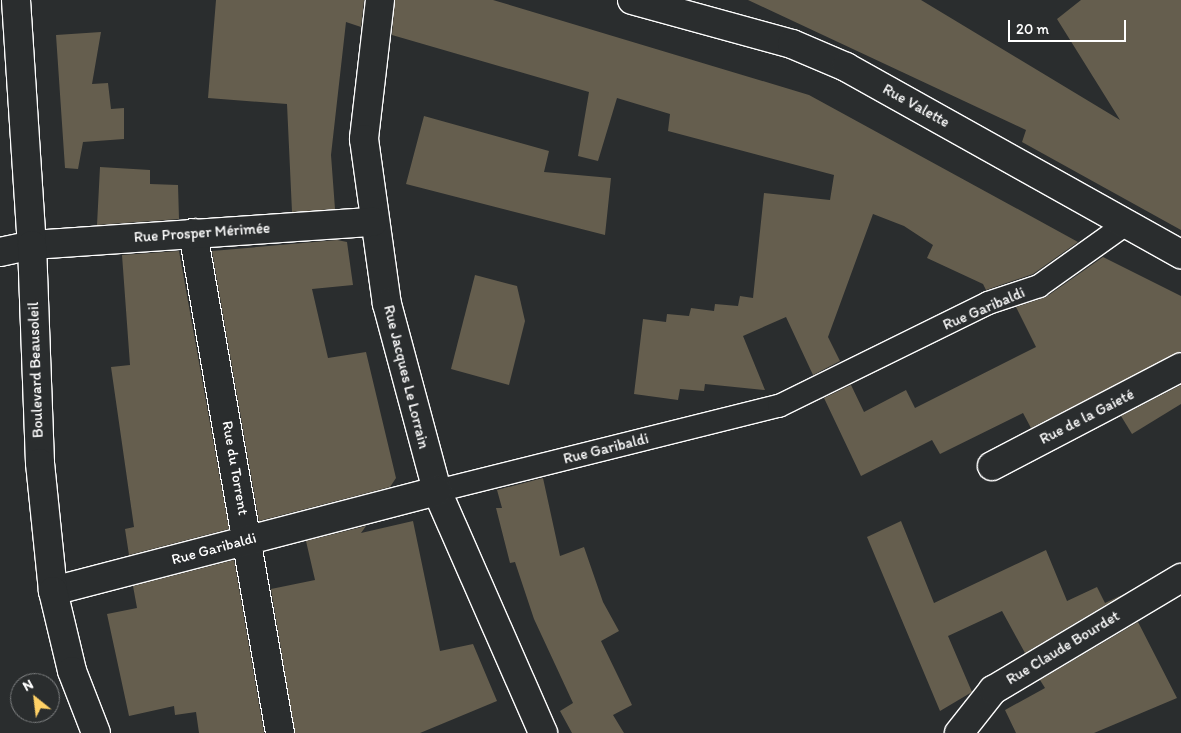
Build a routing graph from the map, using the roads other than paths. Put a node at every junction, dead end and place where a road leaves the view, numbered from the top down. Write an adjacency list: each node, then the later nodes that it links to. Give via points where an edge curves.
1 (16, 0): 7 (street, Boulevard Beausoleil)
2 (380, 0): 4 (street, Rue Jacques Le Lorrain, via 364,139)
3 (632, 0): 5 (street, Rue Valette, via 792,44 846,66)
4 (372, 222): 6 (street, Rue Prosper Mérimée); 12 (street, Rue Jacques Le Lorrain, via 419,437)
5 (1126, 224): 9 (street, Rue Valette); 12 (lane, Rue Garibaldi, via 1038,286 988,303 780,406)
6 (193, 233): 7 (street, Rue Prosper Mérimée); 13 (street, Rue du Torrent)
7 (32, 245): 8 (street, Rue Prosper Mérimée); 15 (street, Boulevard Beausoleil, via 40,463)
8 (0, 252)
9 (1181, 254)
10 (1181, 367): 11 (street, Rue de la Gaieté)
11 (992, 466)
12 (437, 491): 13 (street, Rue Garibaldi); 18 (street, Rue Jacques Le Lorrain)
13 (248, 541): 15 (street, Rue Garibaldi); 17 (street, Rue du Torrent)
14 (1181, 578): 19 (street, Rue Claude Bourdet, via 993,690)
15 (53, 591): 16 (street, Boulevard Beausoleil, via 72,671)
16 (96, 733)
17 (280, 733)
18 (543, 733)
19 (959, 733)

